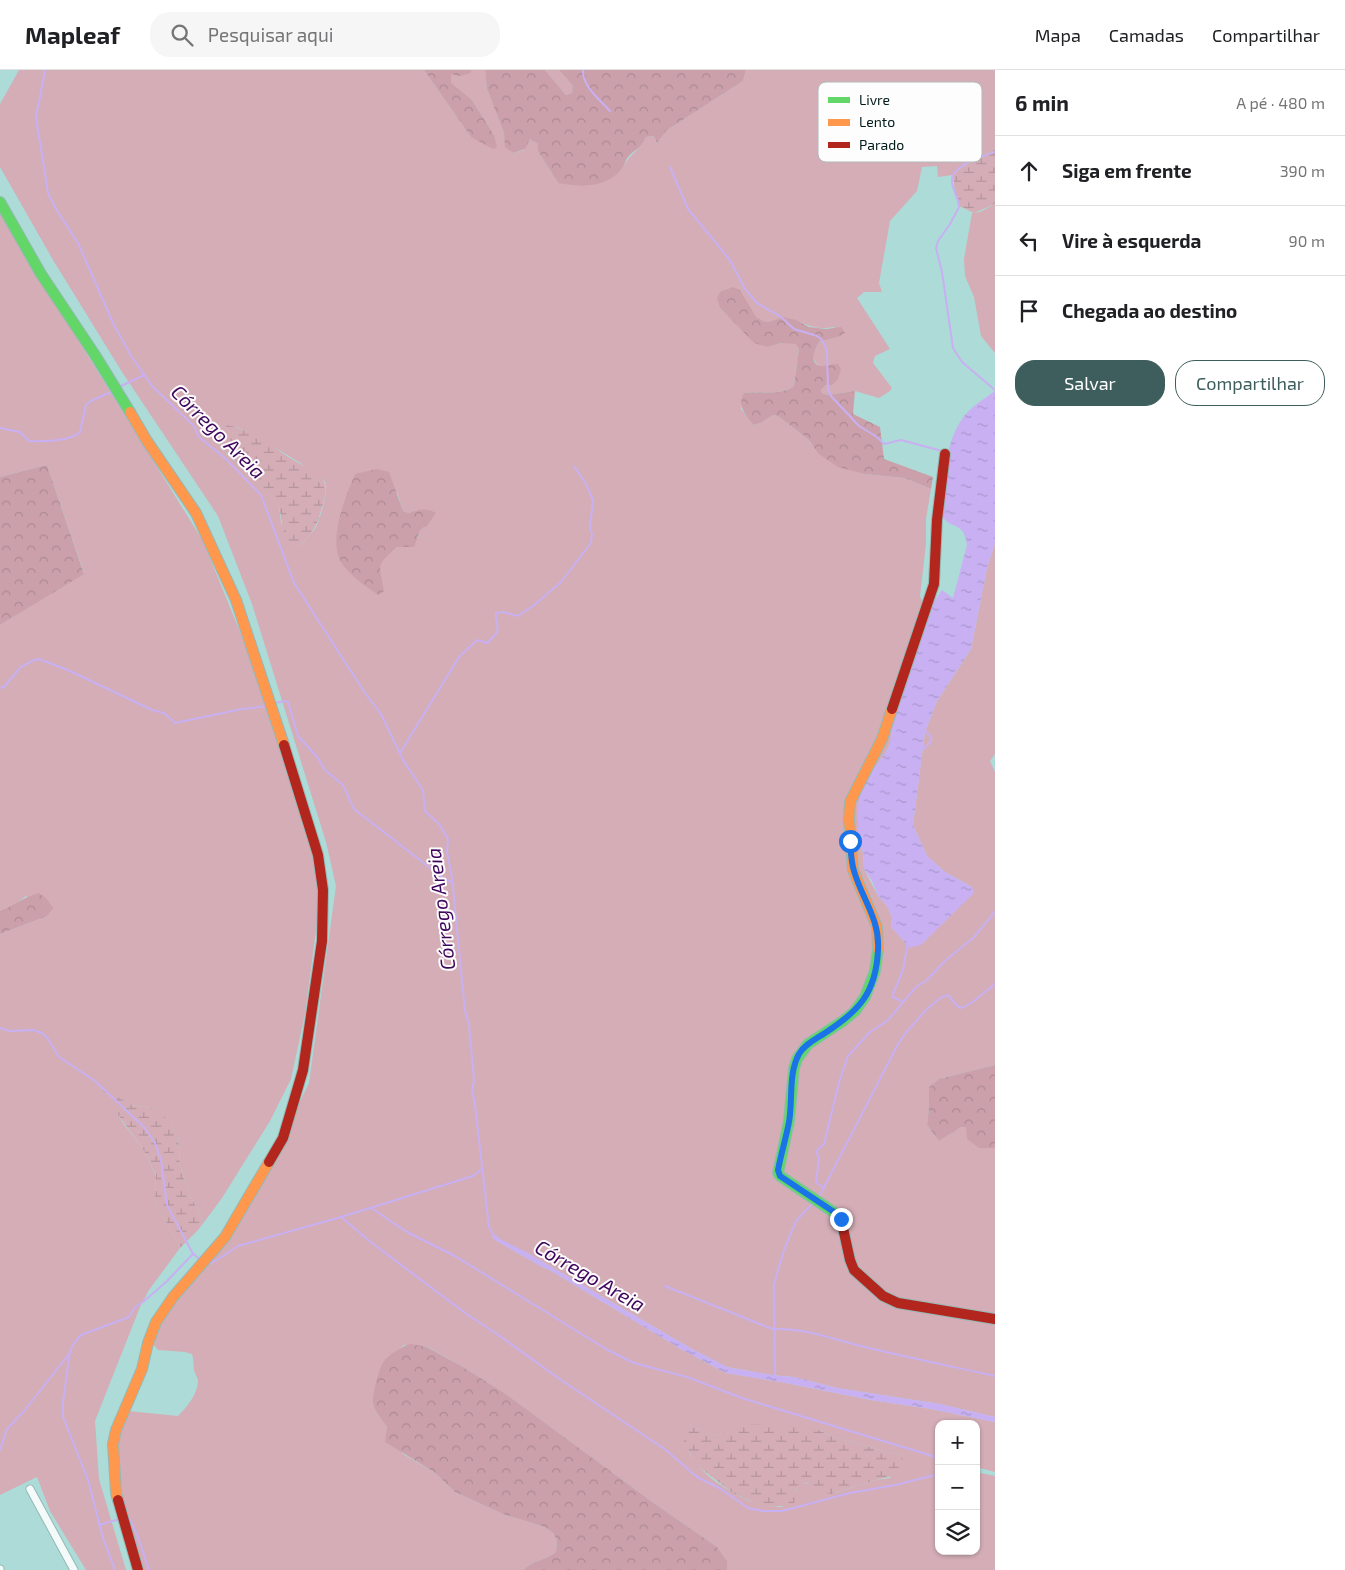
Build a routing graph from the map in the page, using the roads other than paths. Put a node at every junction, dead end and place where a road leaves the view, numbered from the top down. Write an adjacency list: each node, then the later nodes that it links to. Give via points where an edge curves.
1 (0, 202): 6 (street, via 41,274 196,513 236,600 266,687 322,876 322,941 311,1026 286,1131 225,1237 173,1297 156,1322 142,1368 116,1430 113,1444 116,1493)
2 (945, 454): 3 (street, via 934,584 882,740 850,802 854,870 877,927 875,970 866,997 855,1011 808,1044 797,1059 778,1173 838,1215 852,1267 883,1296 898,1303)
3 (995, 1319)
4 (30, 1489): 5 (street)
5 (74, 1570)
6 (138, 1570)

